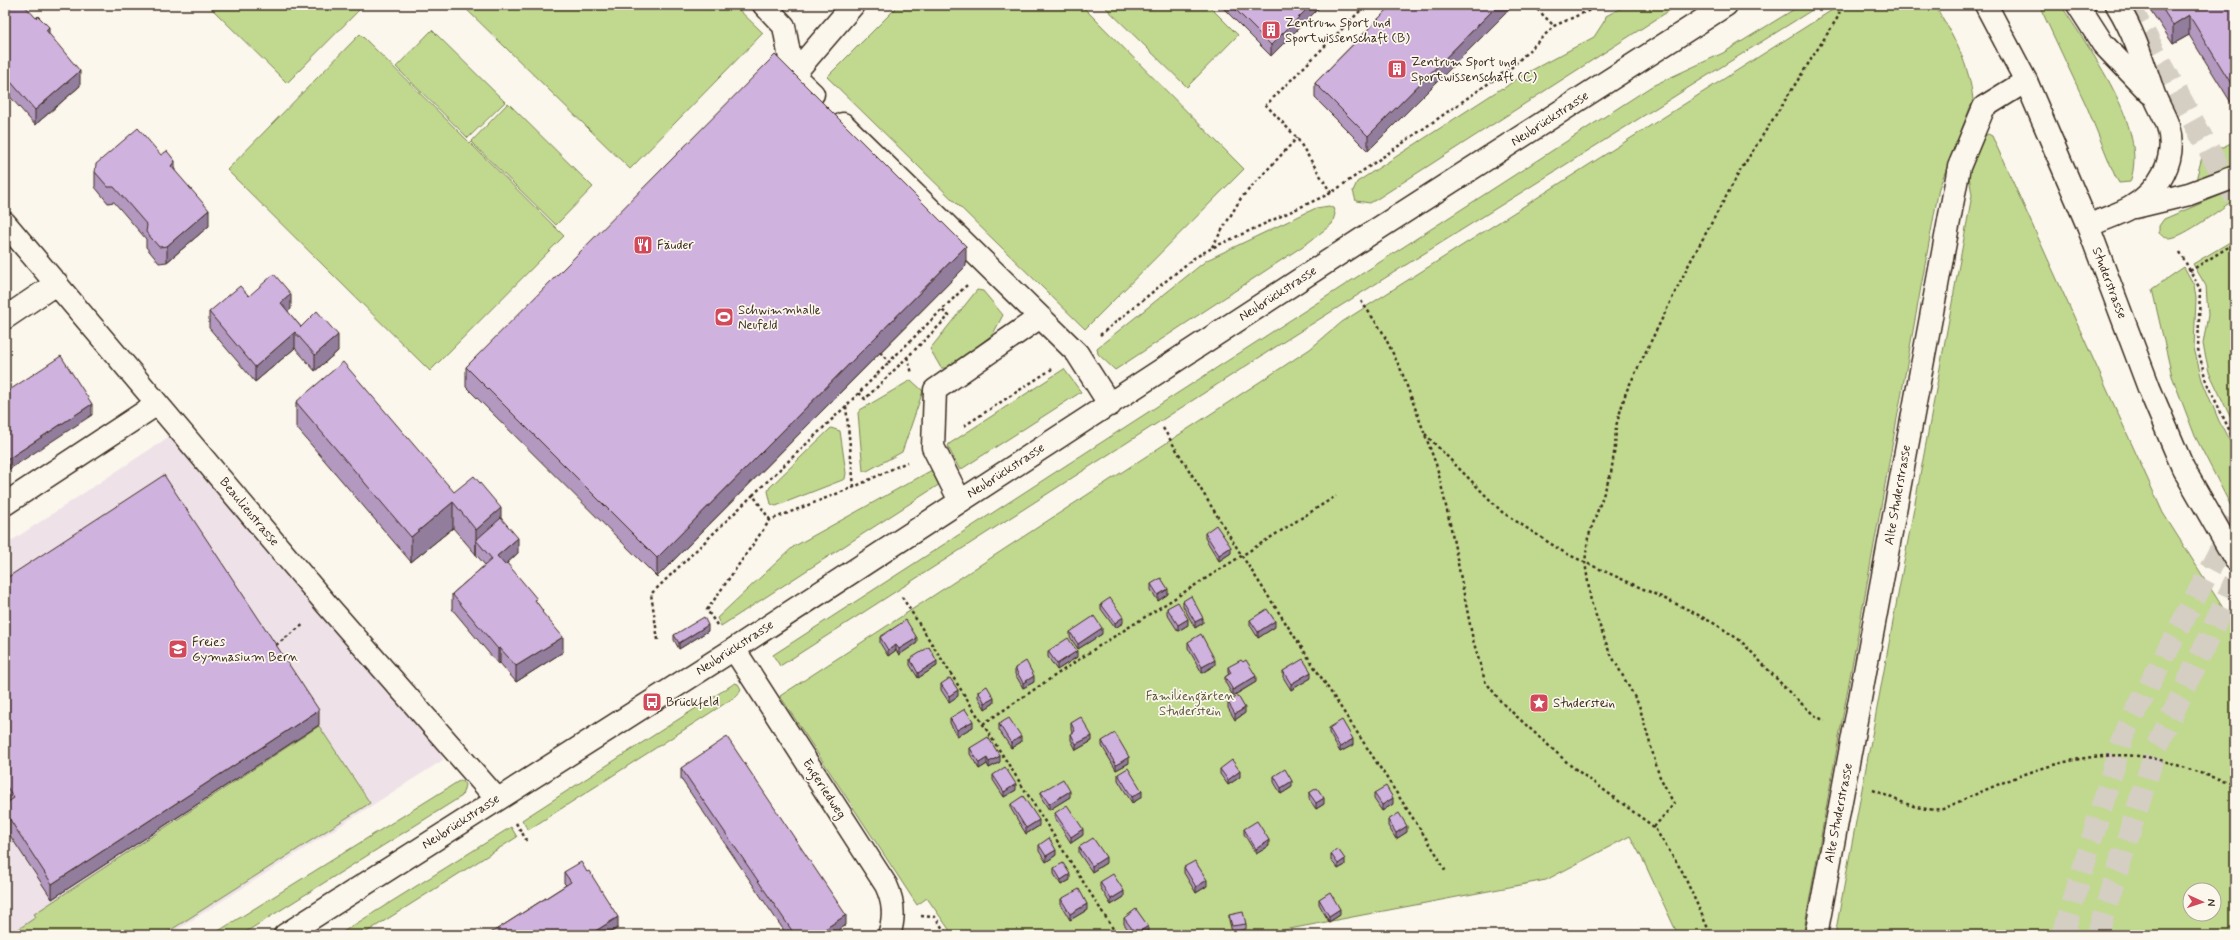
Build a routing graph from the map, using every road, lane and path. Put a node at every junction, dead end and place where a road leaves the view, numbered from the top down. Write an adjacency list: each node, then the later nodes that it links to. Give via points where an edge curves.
1 (764, 5): 12 (street, via 784,26)
2 (852, 5): 12 (street)
3 (1366, 5): 15 (path, via 1266,105)
4 (1533, 5): 11 (path)
5 (1601, 5): 11 (path)
6 (1726, 5): 36 (street, Neubrückstrasse)
7 (1840, 5): 50 (path, via 1838,17 1737,178 1689,264 1626,392 1616,426 1611,472 1588,538)
8 (1986, 5): 13 (street, Studerstrasse)
9 (2078, 5): 14 (street, via 2103,44)
10 (2117, 5): 14 (street, via 2130,27)
11 (1554, 26): 17 (path, via 1512,67)
12 (793, 74): 24 (street)
13 (2026, 81): 20 (street, Studerstrasse); 57 (street, Alte Studerstrasse, via 1984,107 1958,167)
14 (2155, 98): 18 (street, via 2168,126 2170,159 2159,182)
15 (1297, 138): 17 (path); 22 (path, via 1241,198)
16 (2235, 177): 18 (street, via 2189,194)
17 (1331, 193): 22 (path)
18 (2130, 208): 20 (street)
19 (5, 223): 26 (street, Beaulieustrasse)
20 (2088, 226): 49 (street, Studerstrasse, via 2172,443 2195,492)
21 (2235, 243): 25 (path)
22 (1212, 248): 32 (path, via 1194,258)
23 (2180, 252): 25 (path)
24 (987, 266): 28 (path); 29 (street)
25 (2190, 271): 40 (path, via 2200,289 2198,348 2206,381)
26 (57, 284): 30 (street); 35 (street, Beaulieustrasse)
27 (1361, 301): 39 (path, via 1382,331 1401,370)
28 (942, 310): 33 (path); 34 (path, via 949,316 865,399)
29 (1040, 317): 32 (street); 41 (street, via 935,390)
30 (5, 318)
31 (880, 352): 33 (path)
32 (1077, 353): 36 (street); 41 (path)
33 (889, 362): 34 (path)
34 (859, 393): 37 (path)
35 (157, 404): 46 (street); 52 (street, Beaulieustrasse)
36 (1110, 405): 45 (street, Neubrückstrasse)
37 (846, 406): 42 (path); 43 (path)
38 (1163, 428): 48 (path)
39 (1424, 434): 50 (path, via 1439,446 1502,512 1565,554); 62 (path, via 1437,467 1473,640 1485,681 1502,703 1570,765)
40 (2235, 442)
41 (933, 447): 42 (path, via 913,460); 45 (street)
42 (854, 487): 47 (path)
43 (753, 495): 47 (path); 53 (path, via 651,594)
44 (1336, 496): 48 (path)
45 (960, 501): 55 (street, Neubrückstrasse)
46 (5, 504)
47 (770, 520): 55 (path, via 707,610)
48 (1242, 556): 56 (path, via 1096,648); 64 (path, via 1414,818)
49 (2235, 559)
50 (1585, 562): 57 (path, via 1717,625 1741,641 1814,715); 62 (path, via 1591,602 1609,651 1639,706 1658,775 1674,804)
51 (902, 598): 56 (path)
52 (328, 606): 54 (path); 60 (street, Beaulieustrasse)
53 (658, 640)
54 (276, 645)
55 (734, 649): 60 (street, Neubrückstrasse); 67 (street, Engeriedweg, via 886,886 893,908)
56 (983, 724): 69 (path)
57 (1854, 736): 58 (street, Alte Studerstrasse)
58 (1846, 778): 59 (path, via 1918,809 1930,810 1943,809 2014,777 2054,764 2099,756 2139,756); 71 (street, Alte Studerstrasse)
59 (2235, 783)
60 (497, 799): 66 (street, Neubrückstrasse)
61 (514, 819): 63 (path)
62 (1654, 827): 70 (path, via 1682,871)
63 (527, 841)
64 (1446, 872)
65 (914, 915): 68 (path, via 936,916)
66 (285, 935)
67 (889, 935)
68 (948, 935)
69 (1117, 935)
70 (1712, 935)
71 (1816, 935)

